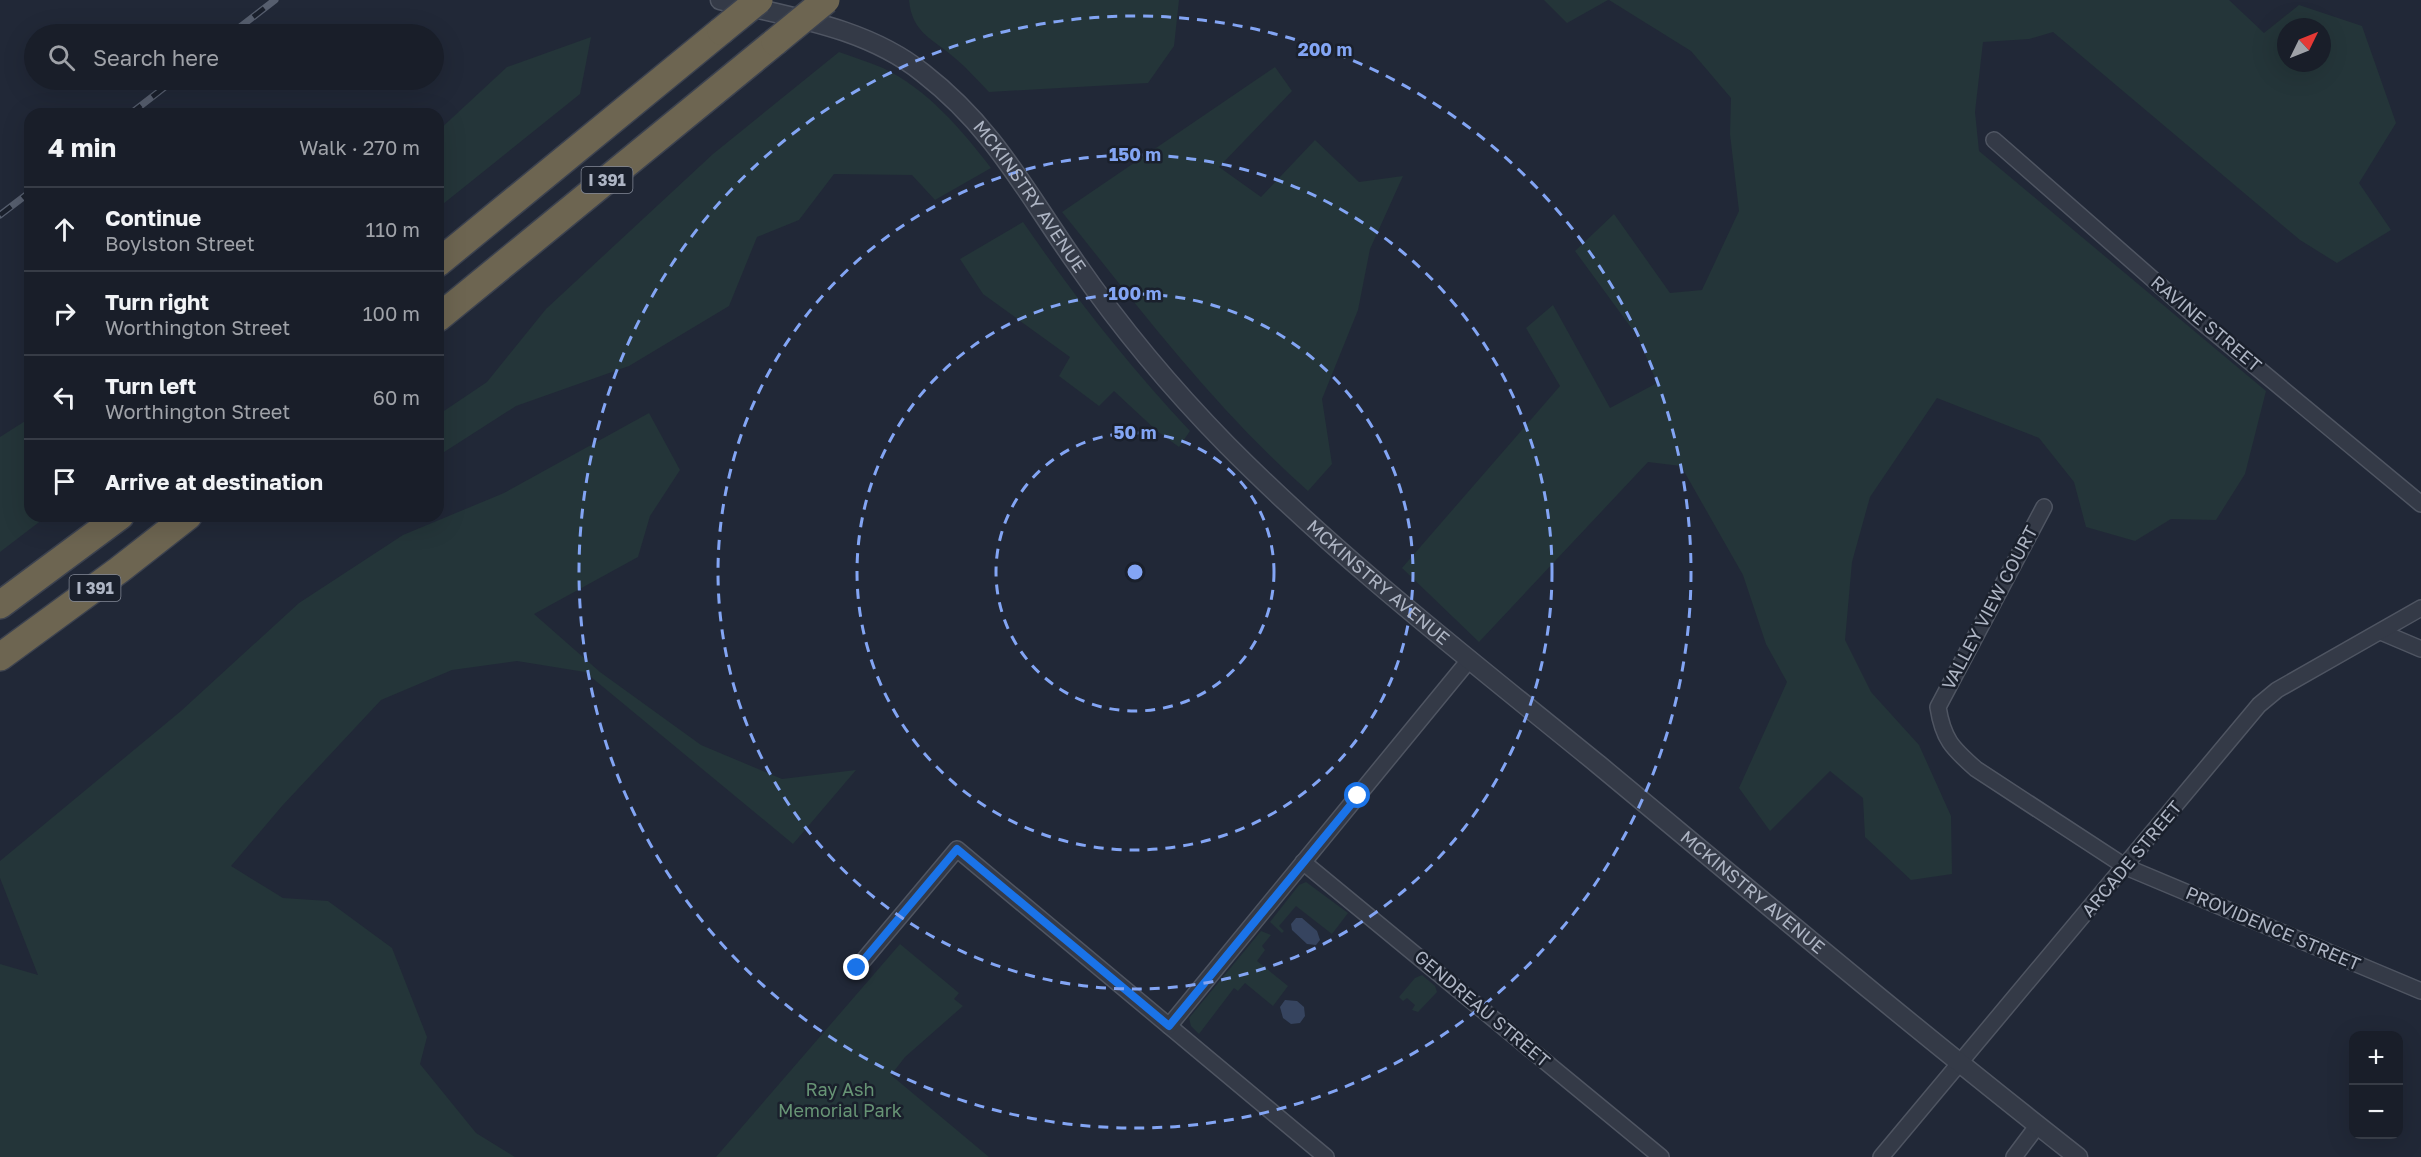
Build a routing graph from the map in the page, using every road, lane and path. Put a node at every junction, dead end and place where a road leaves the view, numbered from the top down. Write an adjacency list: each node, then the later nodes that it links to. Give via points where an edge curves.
1 (720, 0): 16 (street, MCKINSTRY AVENUE, via 848,32 911,63 946,92 1000,148 1095,289 1195,411 1289,504)
2 (759, 0): 5 (highway, I 391, bridge)
3 (826, 0): 6 (highway, I 391, bridge)
4 (1994, 140): 7 (street, RAVINE STREET, via 2197,318)
5 (444, 258)
6 (444, 313)
7 (2421, 504)
8 (2044, 507): 18 (street, VALLEY VIEW COURT, via 1938,707 1942,730 1954,750 1976,769)
9 (112, 522): 11 (highway, I 391)
10 (180, 522): 15 (highway, I 391)
11 (0, 605)
12 (2421, 608): 13 (street, ARCADE STREET)
13 (2381, 632): 14 (street); 18 (street, ARCADE STREET, via 2277,690 2259,705)
14 (2421, 649)
15 (0, 657)
16 (1470, 659): 17 (street); 22 (street, MCKINSTRY AVENUE)
17 (1303, 862): 21 (street); 26 (street, GENDREAU STREET)
18 (2126, 867): 20 (street, PROVIDENCE STREET); 22 (street, ARCADE STREET)
19 (857, 968): 21 (street, via 957,849)
20 (2421, 991)
21 (1169, 1026): 25 (street)
22 (1959, 1063): 23 (street, MCKINSTRY AVENUE); 24 (street, ARCADE STREET)
23 (2037, 1125): 27 (street); 28 (street, MCKINSTRY AVENUE)
24 (1888, 1155)
25 (1326, 1157)
26 (1661, 1157)
27 (2014, 1157)
28 (2078, 1157)

